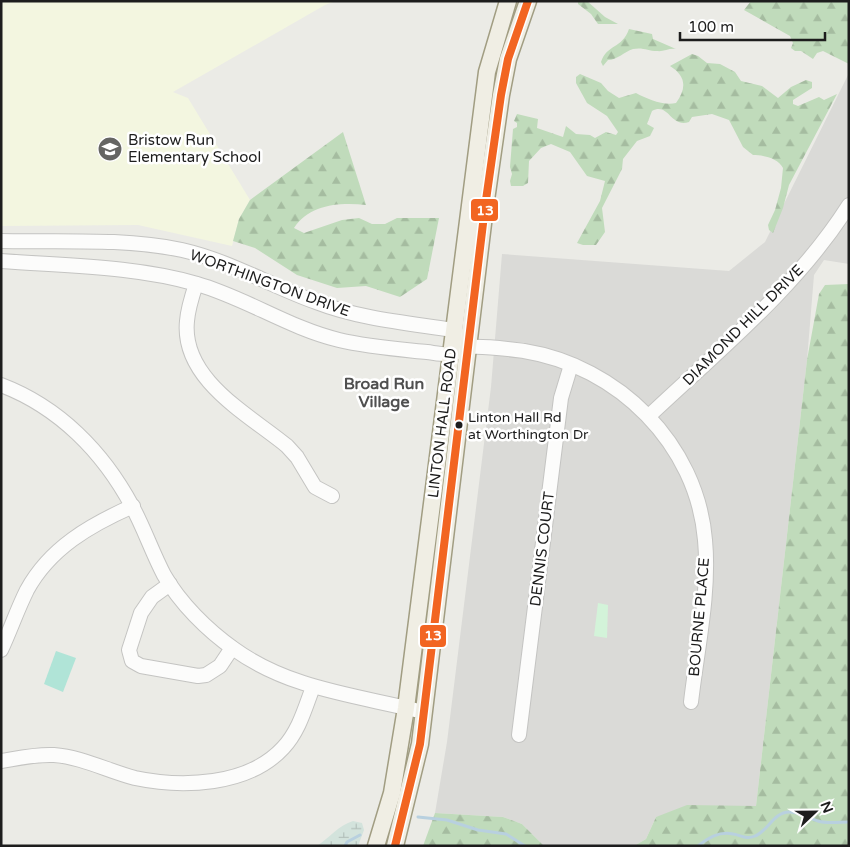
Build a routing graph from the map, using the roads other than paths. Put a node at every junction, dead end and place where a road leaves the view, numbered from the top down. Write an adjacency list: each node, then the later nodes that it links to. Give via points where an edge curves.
1 (508, 1): 7 (main road, LINTON HALL ROAD, via 487,72)
2 (528, 1): 8 (main road, LINTON HALL ROAD, via 508,59 501,95)
3 (849, 205): 12 (street, DIAMOND HILL DRIVE, via 773,299)
4 (1, 241): 7 (street, WORTHINGTON DRIVE, via 119,243 182,250 239,268 339,310)
5 (1, 261): 6 (street, WORTHINGTON DRIVE, via 142,273)
6 (196, 284): 9 (street, WORTHINGTON DRIVE, via 247,302 315,333 373,347); 13 (street, via 186,323 188,341 198,368 215,389 287,446 316,487)
7 (453, 330): 8 (street); 9 (main road, LINTON HALL ROAD)
8 (468, 347): 9 (street, WORTHINGTON DRIVE); 10 (street, BOURNE PLACE, via 524,352); 21 (main road, LINTON HALL ROAD)
9 (450, 354): 20 (main road, LINTON HALL ROAD)
10 (571, 365): 12 (street, BOURNE PLACE, via 612,385); 22 (street, DENNIS COURT, via 561,398)
11 (1, 385): 14 (street, via 45,408 75,430 108,466)
12 (649, 416): 19 (street, BOURNE PLACE, via 683,466 700,509 704,531 704,592)
13 (332, 496)
14 (132, 506): 15 (street); 17 (street, via 78,534 50,558 27,591)
15 (170, 584): 16 (street, via 192,612); 16 (street, via 152,597 141,613 129,650 132,661 141,666 198,676 214,671)
16 (232, 648): 18 (street, via 269,670)
17 (1, 650)
18 (313, 687): 20 (street); 23 (street, via 301,719 284,747 261,766 234,776 211,781 152,780 54,755)
19 (691, 702)
20 (406, 708): 21 (street); 24 (main road, LINTON HALL ROAD, via 392,793)
21 (424, 712): 25 (main road, LINTON HALL ROAD, via 413,780)
22 (519, 735)
23 (1, 761)
24 (376, 846)
25 (395, 846)

